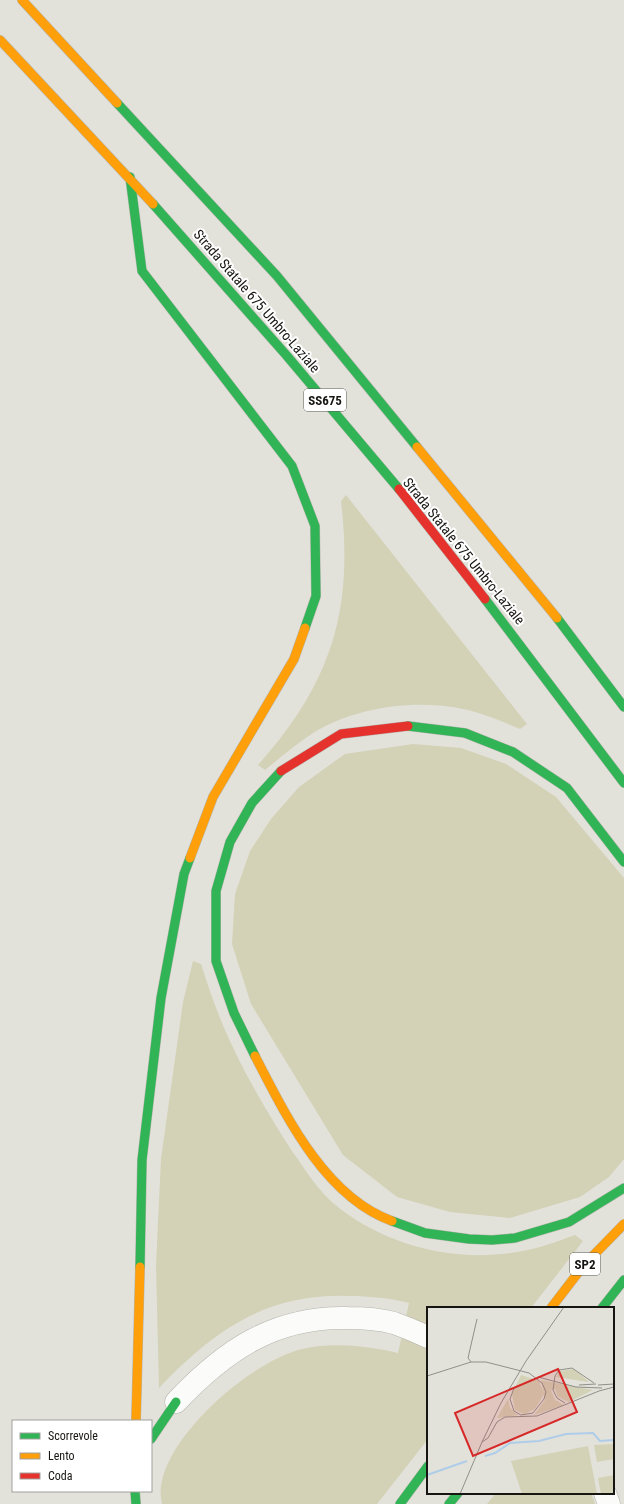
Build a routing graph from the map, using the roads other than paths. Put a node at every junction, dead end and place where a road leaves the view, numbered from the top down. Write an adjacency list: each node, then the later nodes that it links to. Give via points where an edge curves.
1 (22, 0): 4 (highway, Strada Statale 675 Umbro-Laziale / SS675, via 277,276 536,591)
2 (0, 40): 3 (highway, Strada Statale 675 Umbro-Laziale / SS675)
3 (130, 177): 5 (highway, Strada Statale 675 Umbro-Laziale / SS675, via 327,402 506,625); 14 (highway, via 142,271 292,466 315,526 316,596 294,658 213,796 184,874 162,998 142,1160)
4 (624, 707)
5 (624, 783)
6 (624, 862): 7 (highway, via 567,788 513,752 465,733 412,726 341,734 283,770 252,803 230,842 216,891 216,961 234,1013 294,1126 324,1172 363,1207 386,1219 425,1233 492,1240 515,1238 569,1222)
7 (624, 1188)
8 (624, 1224): 10 (highway, SP2, via 584,1265)
9 (624, 1280): 11 (highway)
10 (552, 1307)
11 (603, 1307)
12 (427, 1336): 13 (street, via 394,1323 369,1318 316,1318 295,1322 254,1339 214,1366)
13 (176, 1402): 15 (highway)
14 (136, 1420)
15 (152, 1438)
16 (427, 1467): 21 (highway)
17 (135, 1492): 20 (highway)
18 (457, 1494): 22 (highway)
19 (605, 1494): 23 (street)
20 (136, 1504)
21 (400, 1504)
22 (449, 1504)
23 (609, 1504)

